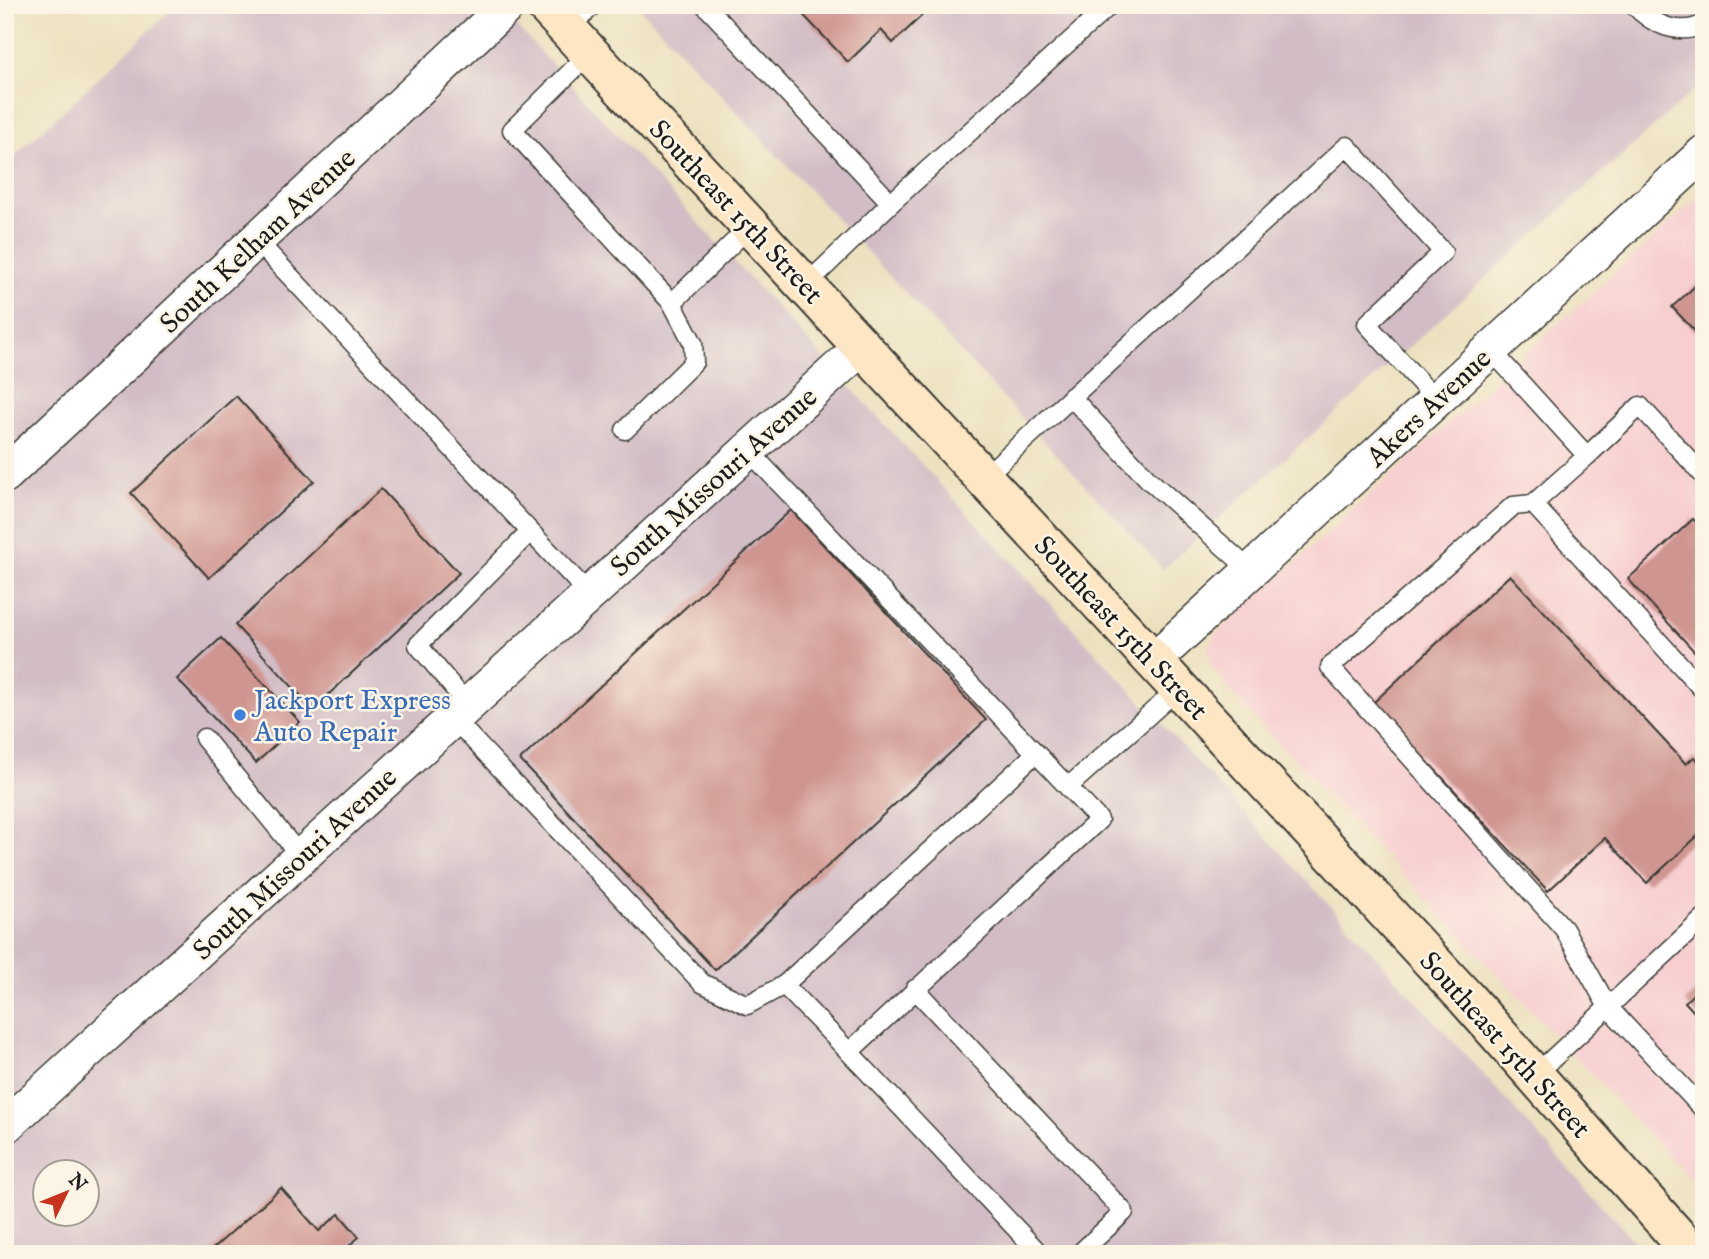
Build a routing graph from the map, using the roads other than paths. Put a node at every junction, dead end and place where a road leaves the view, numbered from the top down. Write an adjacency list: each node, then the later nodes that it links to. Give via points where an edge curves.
1 (509, 5): 10 (street, South Kelham Avenue)
2 (705, 5): 8 (lane)
3 (1110, 5): 8 (lane)
4 (1634, 5): 6 (lane, via 1647,19 1674,29)
5 (574, 23): 9 (main road, Southeast 15th Street); 12 (lane, via 512,130)
6 (1704, 24)
7 (1704, 153): 14 (street, Akers Avenue)
8 (891, 204): 11 (lane)
9 (749, 227): 11 (main road, Southeast 15th Street); 12 (lane)
10 (257, 240): 20 (street, South Kelham Avenue); 24 (lane)
11 (806, 285): 13 (main road, Southeast 15th Street)
12 (672, 303): 17 (lane, via 693,343 694,362)
13 (863, 346): 18 (street, South Missouri Avenue); 22 (main road, Southeast 15th Street)
14 (1490, 350): 16 (street, Akers Avenue); 19 (lane)
15 (1071, 397): 16 (lane, via 1347,146 1443,252 1367,324); 22 (lane); 25 (lane, via 1149,480)
16 (1436, 400): 25 (street, Akers Avenue)
17 (625, 430)
18 (748, 450): 26 (street, South Missouri Avenue); 31 (lane)
19 (1587, 456): 21 (lane, via 1640,406); 23 (lane)
20 (5, 475)
21 (1704, 476)
22 (983, 478): 27 (main road, Southeast 15th Street)
23 (1533, 504): 28 (lane); 37 (lane, via 1513,506 1330,667 1564,929)
24 (530, 533): 26 (lane); 29 (lane, via 418,645)
25 (1251, 571): 27 (street, Akers Avenue)
26 (589, 594): 29 (street, South Missouri Avenue)
27 (1166, 675): 32 (lane); 39 (main road, Southeast 15th Street)
28 (1704, 691)
29 (459, 711): 33 (street, South Missouri Avenue); 35 (lane, via 702,983 747,1005)
30 (204, 738): 33 (lane)
31 (1036, 753): 32 (lane); 35 (lane)
32 (1068, 787): 36 (lane, via 1099,820)
33 (302, 858): 41 (street, South Missouri Avenue)
34 (1704, 918): 37 (lane)
35 (784, 985): 38 (lane)
36 (915, 989): 38 (lane); 43 (lane, via 1124,1212)
37 (1608, 1007): 39 (lane); 40 (lane)
38 (849, 1052): 42 (lane)
39 (1535, 1075): 44 (main road, Southeast 15th Street)
40 (1704, 1110)
41 (5, 1126)
42 (1040, 1254)
43 (1079, 1254)
44 (1693, 1254)

